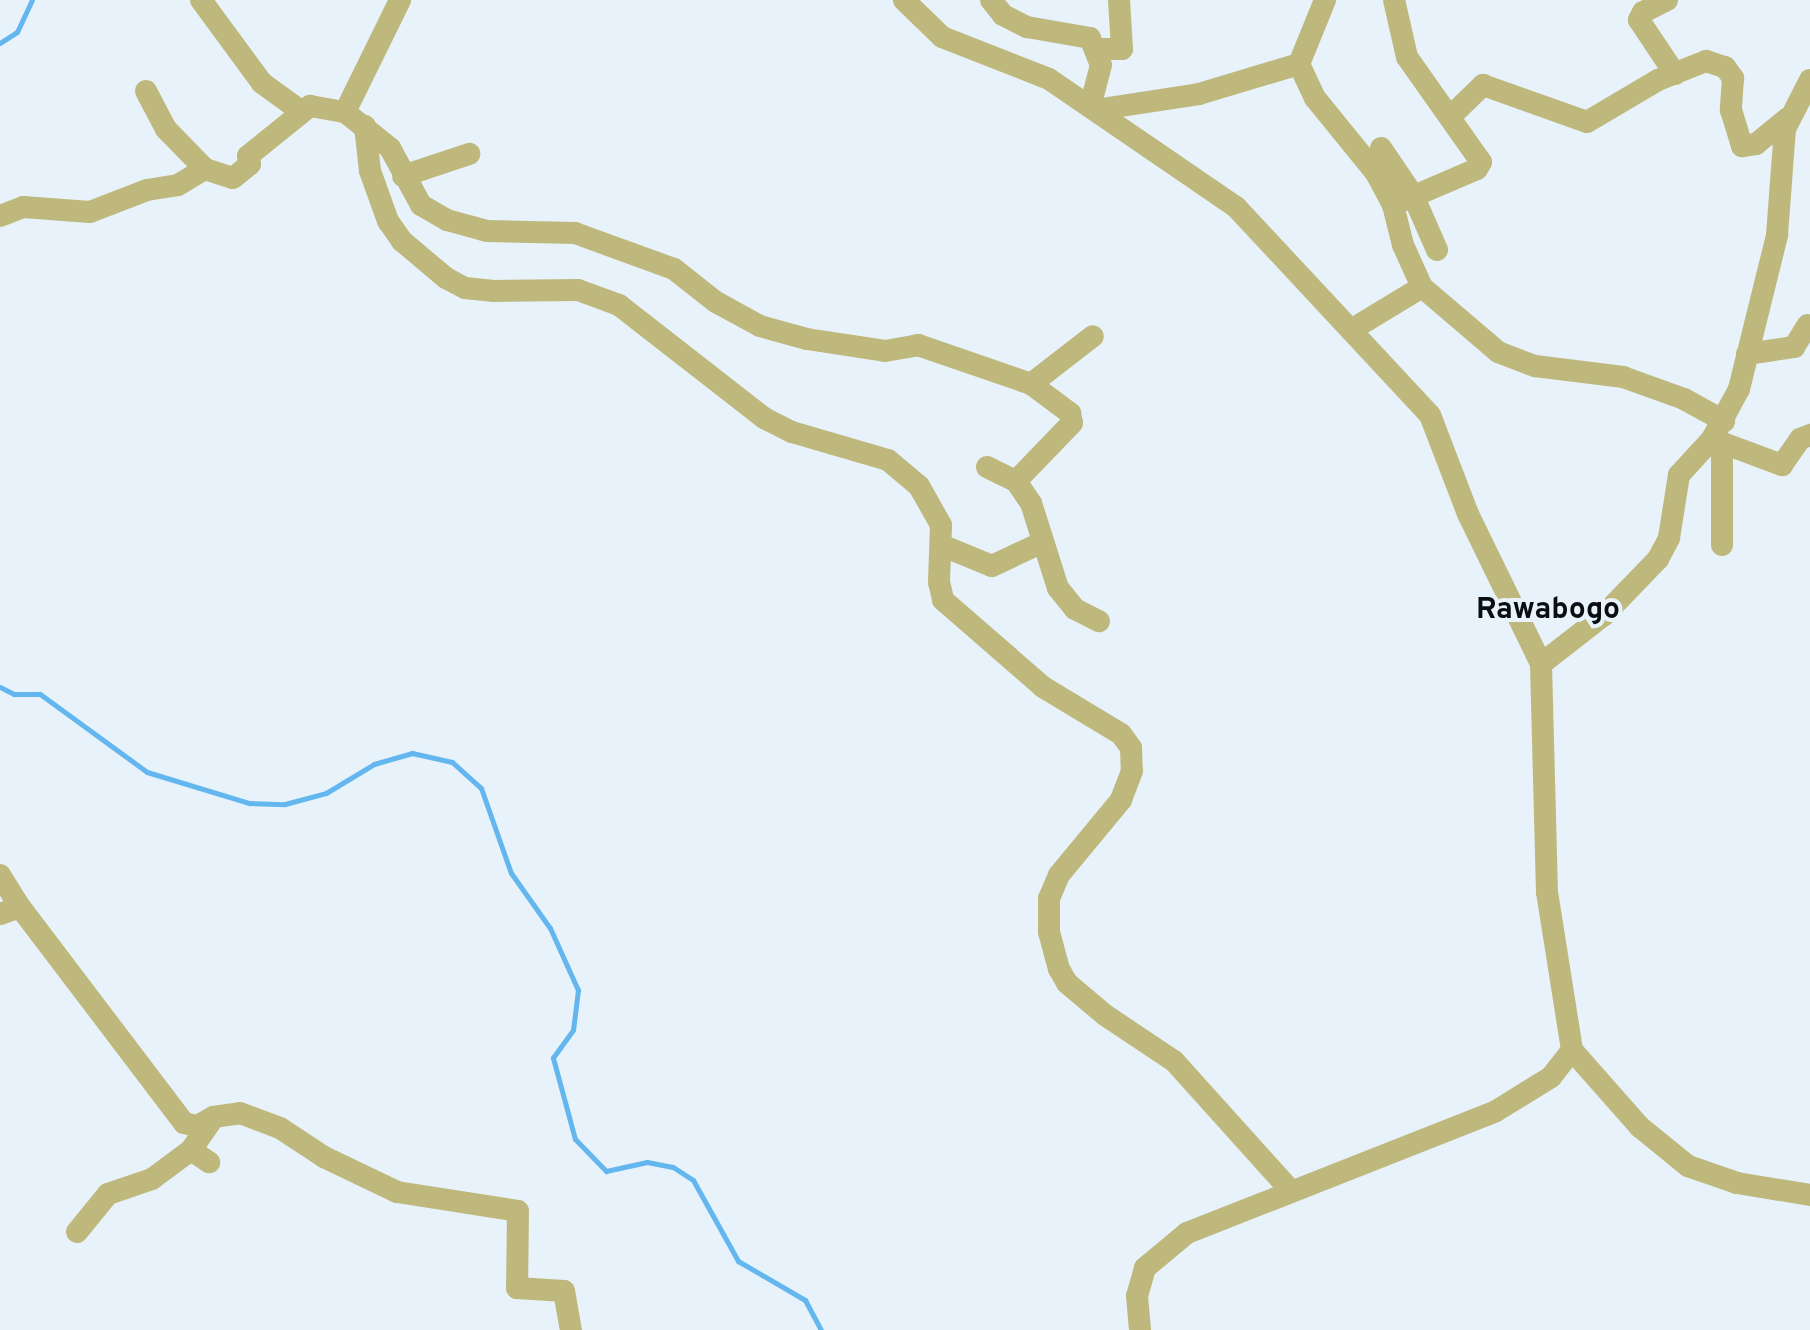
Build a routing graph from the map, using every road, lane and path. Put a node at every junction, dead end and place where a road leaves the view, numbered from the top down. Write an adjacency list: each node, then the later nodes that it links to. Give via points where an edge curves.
1 (201, 0): 15 (street, via 262,83)
2 (400, 0): 16 (street)
3 (904, 0): 14 (street, via 942,37 1011,60)
4 (991, 0): 9 (street, via 1013,20 1086,36)
5 (1119, 0): 9 (street, via 1122,49)
6 (1325, 0): 10 (street)
7 (1394, 0): 17 (street, via 1407,57)
8 (1667, 0): 11 (street, via 1639,18)
9 (1097, 49): 14 (street, via 1101,82)
10 (1299, 64): 14 (street, via 1199,94); 24 (street, via 1315,98)
11 (1675, 74): 17 (street, via 1587,122 1483,85); 18 (street, via 1706,61 1730,73 1735,83 1731,110 1742,146 1756,144)
12 (1810, 80): 18 (street)
13 (146, 91): 22 (street, via 166,129)
14 (1093, 109): 29 (street, via 1236,207)
15 (302, 112): 16 (street, via 313,105); 22 (street, via 248,156 250,164 233,178)
16 (345, 112): 19 (street)
17 (1451, 116): 24 (street, via 1480,164)
18 (1788, 118): 31 (street, via 1777,235)
19 (365, 126): 23 (street, via 390,148); 38 (street, via 370,171 388,221 402,241 446,278 484,291 578,290 619,305 764,418 792,432 873,454 904,472 939,517)
20 (1381, 148): 24 (street)
21 (469, 154): 23 (street)
22 (205, 169): 25 (street, via 178,185 147,190 90,212 23,207)
23 (403, 176): 32 (street, via 421,205 437,216 487,231 575,233 615,245 674,269 716,302 760,326 885,351 918,345)
24 (1403, 200): 26 (street); 27 (street, via 1403,245)
25 (0, 216)
26 (1437, 250)
27 (1422, 287): 29 (street); 33 (street, via 1498,352 1535,366 1623,377 1684,399)
28 (1808, 325): 31 (street, via 1794,347)
29 (1351, 330): 41 (street, via 1440,431 1468,514)
30 (1093, 336): 32 (street)
31 (1747, 354): 33 (street, via 1739,389)
32 (1031, 384): 36 (street, via 1070,413 1072,423)
33 (1719, 434): 34 (street, via 1783,465 1800,439); 39 (street); 41 (street, via 1679,475 1669,538 1658,559 1604,615)
34 (1810, 435)
35 (987, 467): 36 (street)
36 (1016, 481): 37 (street, via 1031,503)
37 (1043, 542): 38 (street, via 988,566); 40 (street, via 1067,601)
38 (941, 545): 46 (street, via 939,590 952,610 1043,687 1121,734 1131,748 1132,771 1121,800 1059,875 1049,898 1049,932 1059,969 1067,983 1105,1015 1174,1061)
39 (1722, 545)
40 (1099, 621)
41 (1541, 664): 44 (street, via 1547,892)
42 (0, 875): 43 (street)
43 (10, 911): 45 (street, via 161,1088 174,1114 192,1127)
44 (1572, 1050): 46 (street, via 1551,1077 1496,1111); 47 (street, via 1640,1127 1688,1166 1737,1183)
45 (213, 1117): 48 (street, via 200,1156 108,1194); 49 (street, via 240,1113 265,1121 397,1192 518,1211 517,1288 564,1291)
46 (1290, 1190): 50 (street, via 1187,1233 1152,1259 1137,1296)
47 (1810, 1195)
48 (77, 1232)
49 (571, 1330)
50 (1140, 1330)

